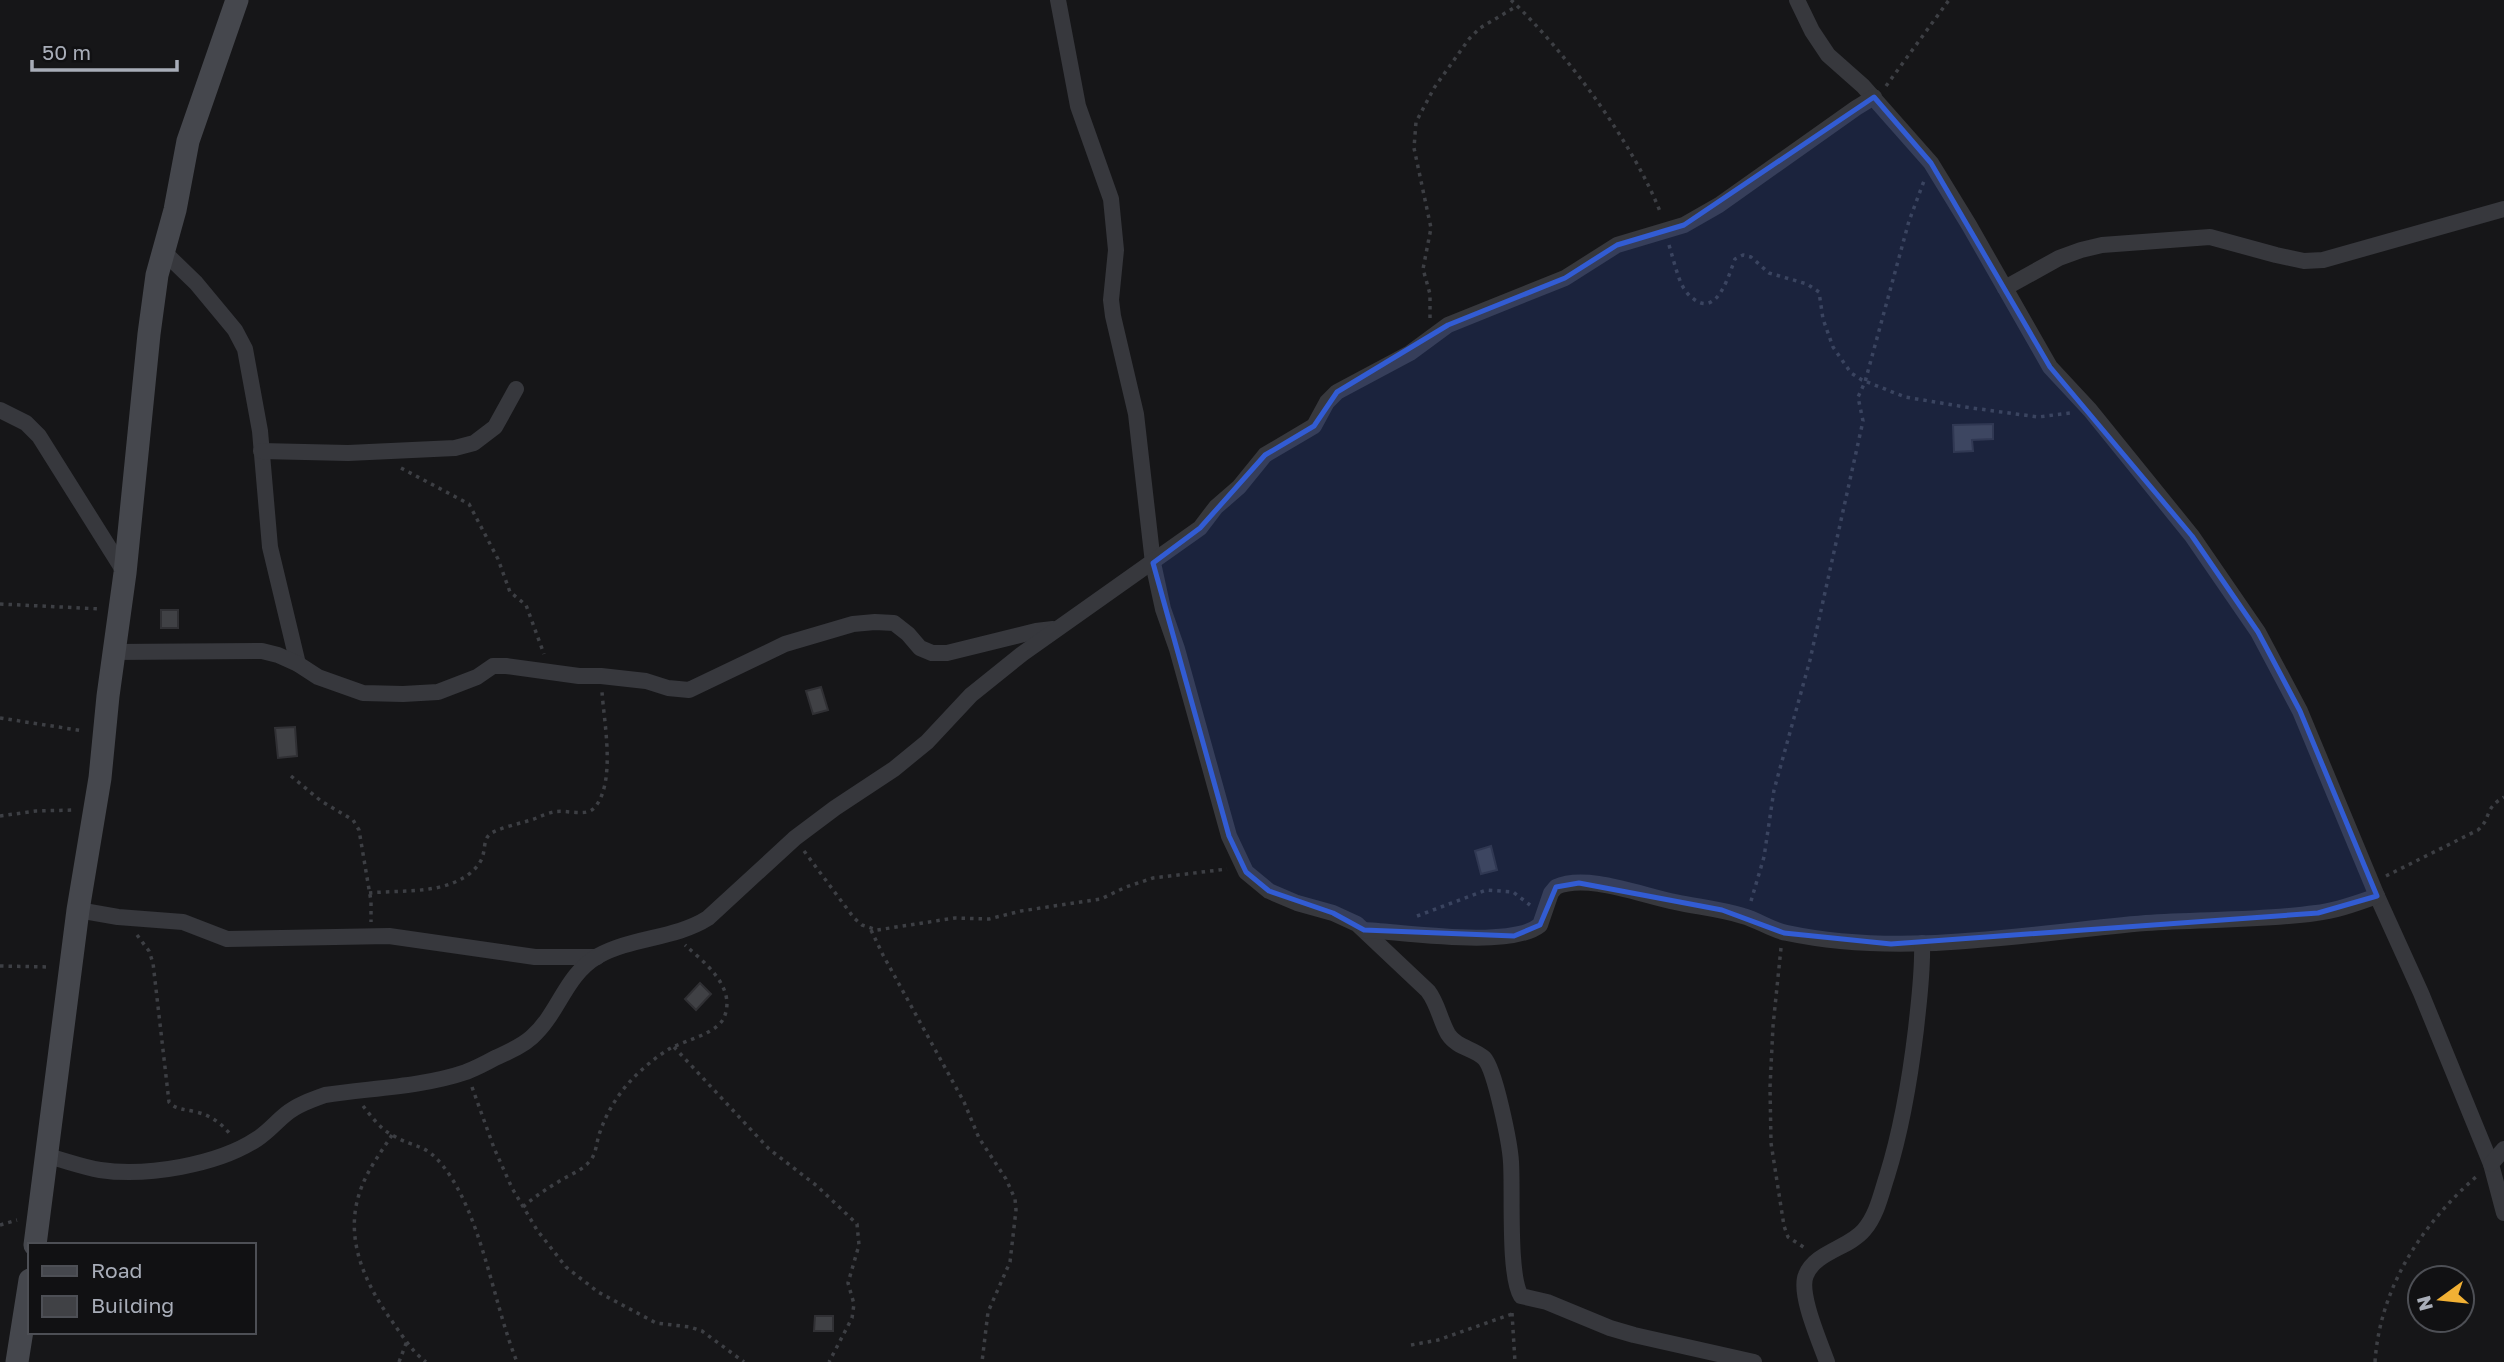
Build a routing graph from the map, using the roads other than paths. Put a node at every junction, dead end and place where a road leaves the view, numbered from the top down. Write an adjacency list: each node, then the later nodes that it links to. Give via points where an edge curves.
1 (237, 0): 6 (street, via 188,141)
2 (1058, 0): 11 (street, via 1078,106 1111,199 1116,250 1111,300 1136,414)
3 (1797, 0): 4 (street, via 1828,55)
4 (1874, 97): 7 (street, via 1931,163); 11 (street, via 1684,225 1617,245 1565,278 1448,325 1409,353 1337,392 1314,426 1273,449 1200,528)
5 (2504, 209): 7 (street, via 2323,260 2304,261 2210,237 2102,245 2059,258)
6 (164, 252): 10 (street, via 196,283 245,349); 12 (street, via 149,334)
7 (2005, 288): 16 (street, via 2050,367 2192,536 2258,632 2300,711)
8 (516, 389): 10 (street, via 495,428 474,443 437,451)
9 (0, 410): 12 (street, via 26,423 39,436)
10 (261, 450): 15 (street, via 270,547)
11 (1153, 563): 13 (street); 18 (street, via 1229,836 1246,872 1269,891 1333,913)
12 (125, 573): 14 (street)
13 (1056, 629): 15 (street, via 932,653 920,648 894,623 853,624 785,644 689,690 646,681 493,666 477,677 424,694 363,693 318,677); 20 (street, via 971,695 927,742 795,838 708,918)
14 (114, 652): 15 (street, via 262,651); 17 (street)
15 (298, 664)
16 (2374, 889): 19 (street, via 2318,913); 23 (street)
17 (78, 910): 20 (street, via 183,922 227,939 389,936 535,957); 22 (street)
18 (1364, 930): 19 (street, via 1495,938 1528,932 1540,925 1556,887 1578,883 1747,917 1784,933 1866,943); 28 (street, via 1435,1000 1449,1036 1489,1065 1511,1161 1513,1252 1521,1296 1634,1335)
19 (1922, 943): 29 (street, via 1906,1099 1875,1213 1850,1243 1818,1261 1805,1276 1805,1293)
20 (597, 957): 22 (street, via 572,980 555,1012 530,1040 467,1071 325,1095 302,1104 240,1148 173,1168 100,1170)
21 (2504, 1149): 23 (street)
22 (47, 1156): 25 (street)
23 (2491, 1164): 24 (street)
24 (2504, 1213)
25 (35, 1243)
26 (28, 1293): 27 (street)
27 (17, 1362)
28 (1754, 1362)
29 (1827, 1362)

